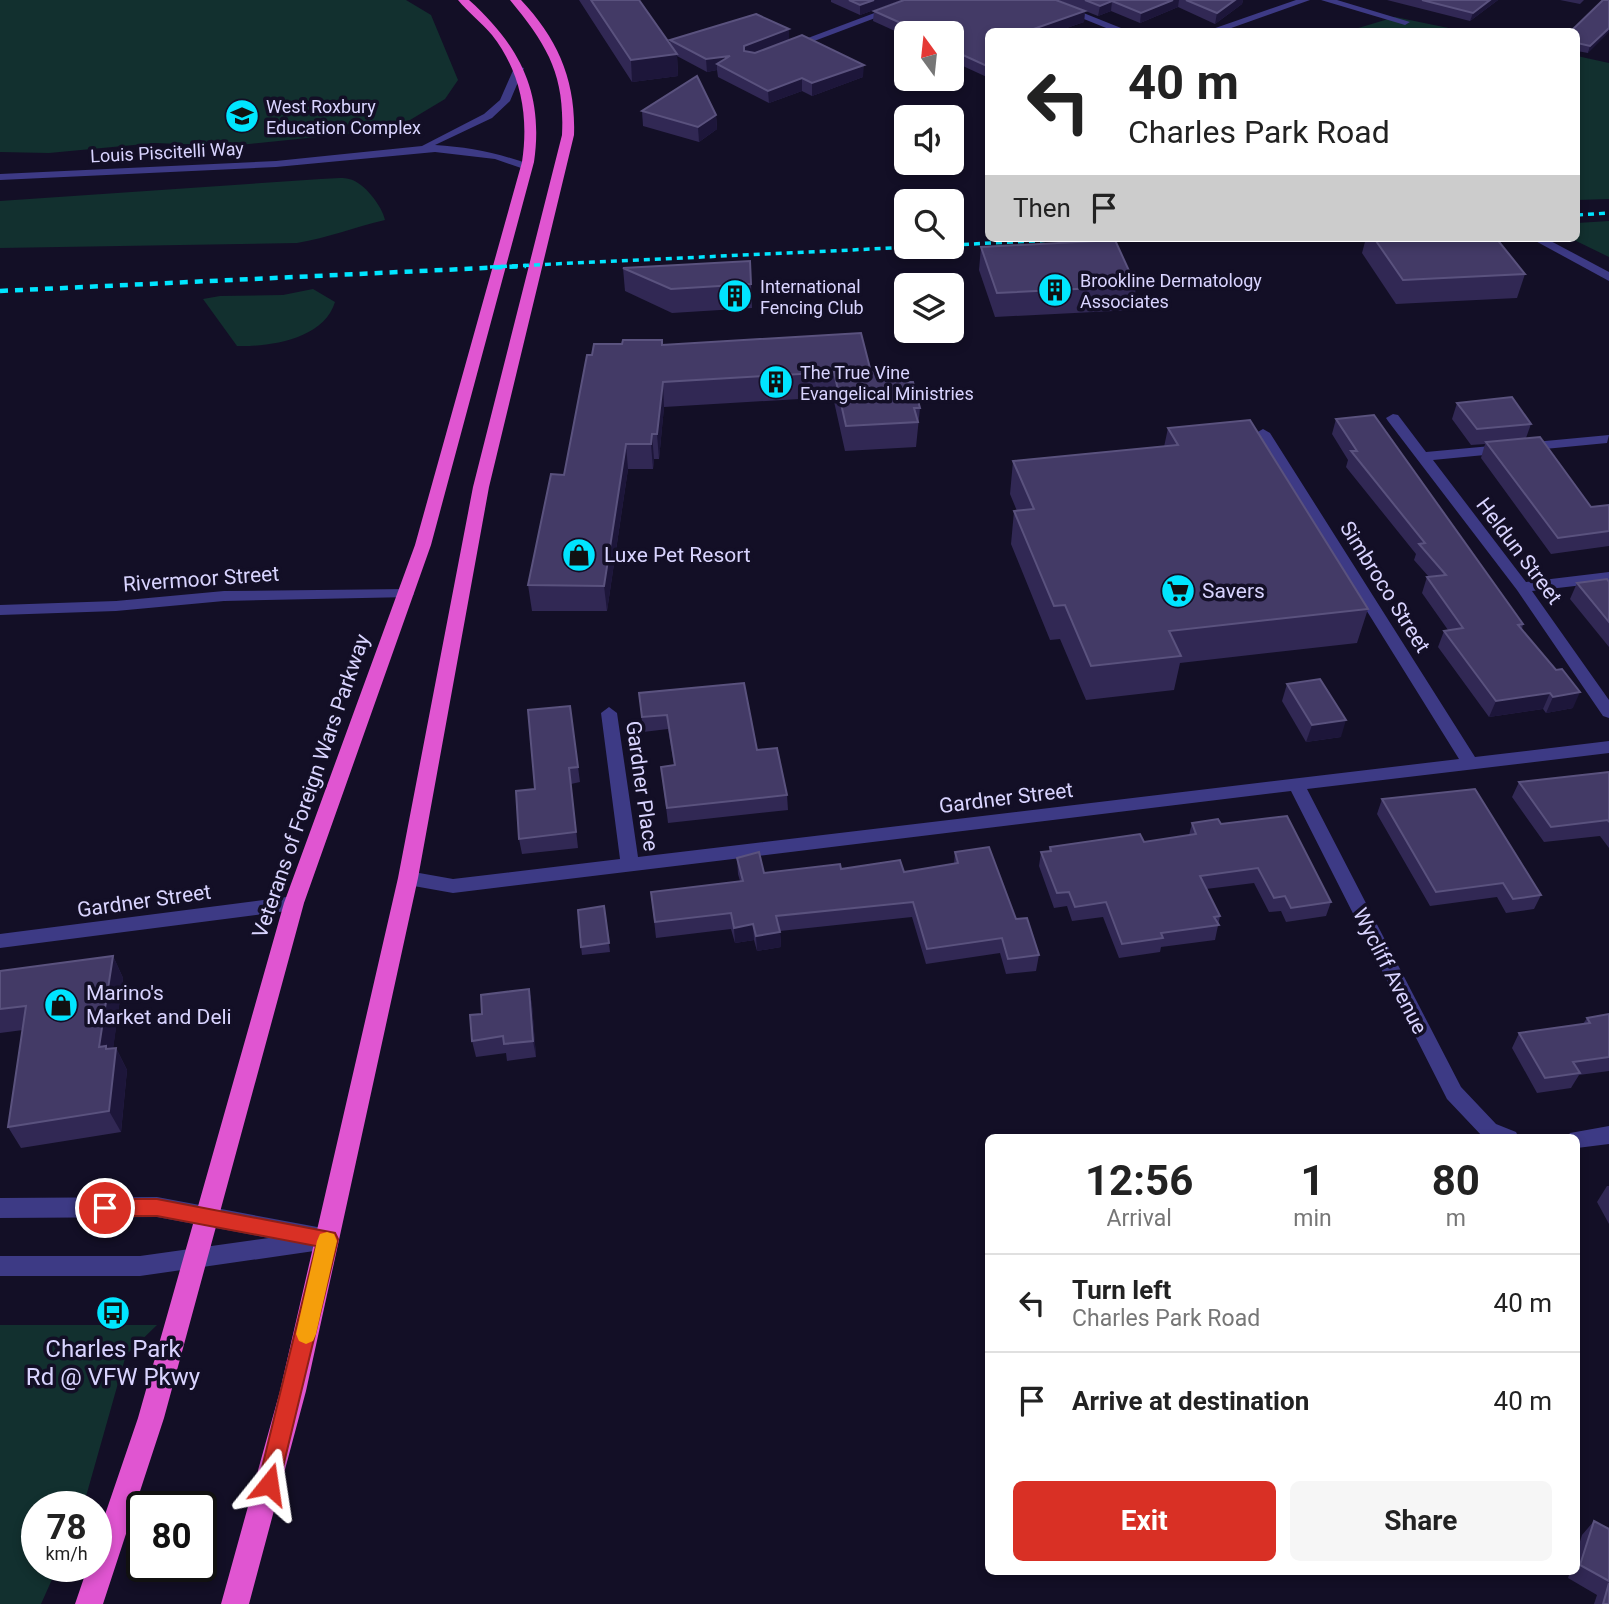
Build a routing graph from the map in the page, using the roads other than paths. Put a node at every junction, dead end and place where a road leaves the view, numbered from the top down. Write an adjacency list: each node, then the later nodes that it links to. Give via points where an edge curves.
1 (463, 0): 11 (highway, Veterans of Foreign Wars Parkway, via 494,30)
2 (515, 0): 31 (highway, via 540,28 562,68 568,94 568,135 481,487)
3 (918, 0): 10 (street)
4 (1042, 0): 8 (street)
5 (1305, 0): 9 (street)
6 (1326, 0): 7 (street)
7 (1405, 22)
8 (1116, 28)
9 (1221, 28)
10 (776, 52)
11 (519, 68): 12 (street, Louis Piscitelli Way, via 505,101 488,116); 13 (highway, Veterans of Foreign Wars Parkway, via 532,114)
12 (418, 149): 13 (street, Louis Piscitelli Way, via 482,152); 14 (street, Louis Piscitelli Way, via 311,162)
13 (527, 167): 23 (highway, Veterans of Foreign Wars Parkway, via 440,487)
14 (0, 177)
15 (1544, 242): 16 (street)
16 (1609, 277)
17 (1393, 418): 20 (street, Heldun Street)
18 (1263, 432): 28 (street, Simbroco Street)
19 (1607, 439): 20 (street)
20 (1422, 457): 22 (street, Heldun Street)
21 (1609, 577): 22 (street)
22 (1522, 587): 25 (street, Heldun Street)
23 (406, 594): 24 (street, Rivermoor Street, via 224,596); 32 (highway, Veterans of Foreign Wars Parkway)
24 (0, 610)
25 (1609, 712)
26 (609, 713): 30 (street, Gardner Place)
27 (1609, 747): 28 (street, Gardner Street)
28 (1471, 764): 29 (street, Gardner Street)
29 (1296, 784): 30 (street, Gardner Street); 34 (street, Wycliff Avenue, via 1454,1093 1489,1130)
30 (630, 865): 31 (street, Gardner Street, via 453,886)
31 (408, 878): 39 (highway)
32 (294, 903): 33 (street, Gardner Street); 38 (highway, Veterans of Foreign Wars Parkway)
33 (0, 941)
34 (1499, 1134)
35 (1609, 1135): 36 (street)
36 (1580, 1139)
37 (0, 1208): 38 (street, via 157,1207)
38 (207, 1216): 39 (street); 40 (highway, Veterans of Foreign Wars Parkway)
39 (328, 1239): 40 (street); 43 (highway, via 293,1391)
40 (196, 1258): 41 (street, via 140,1266); 42 (highway, Veterans of Foreign Wars Parkway, via 127,1496)
41 (0, 1266)
42 (89, 1604)
43 (235, 1604)

